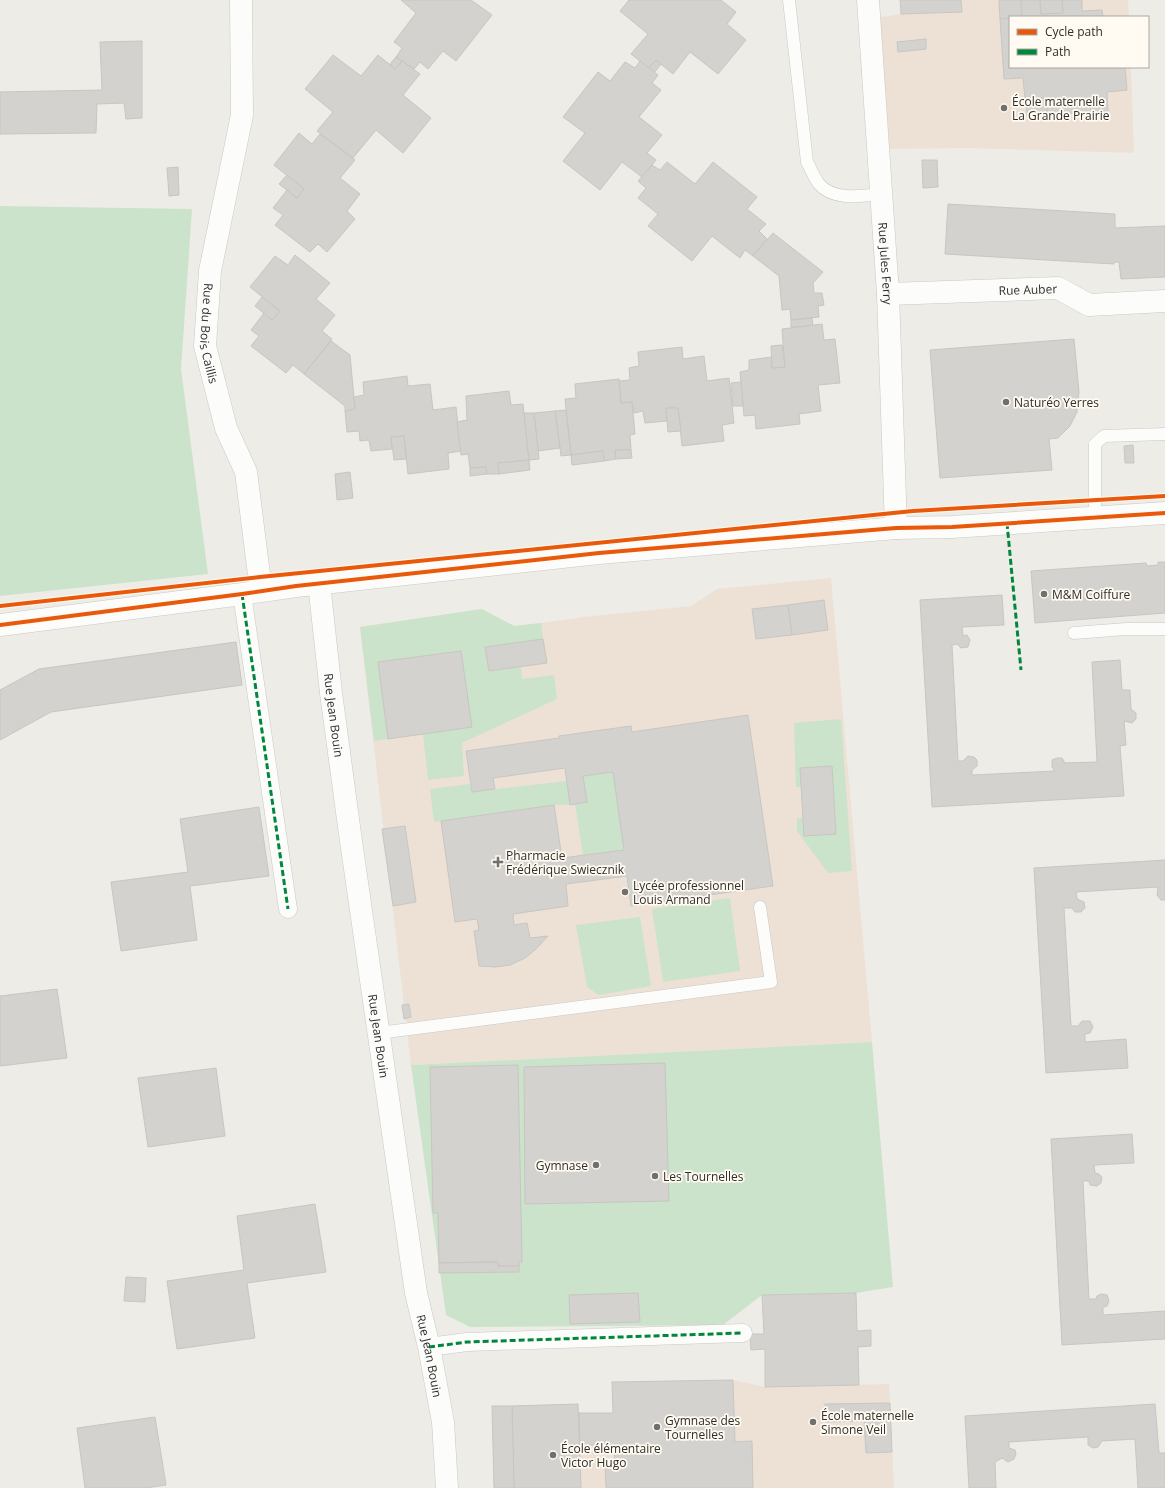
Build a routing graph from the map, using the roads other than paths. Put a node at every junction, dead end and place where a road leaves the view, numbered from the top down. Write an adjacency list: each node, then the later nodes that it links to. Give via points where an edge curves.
1 (241, 0): 12 (street, Rue du Bois Caillis, via 242,115 210,271 205,346 226,428 246,472)
2 (789, 0): 4 (lane, via 807,162 819,184 829,192 847,196)
3 (868, 9): 4 (street, Rue Jules Ferry)
4 (881, 194): 5 (street, Rue Jules Ferry)
5 (888, 294): 6 (street, Rue Auber, via 1058,288 1089,305); 10 (street, Rue Jules Ferry)
6 (1165, 301)
7 (1165, 434): 9 (lane, via 1104,436 1095,444)
8 (1165, 513): 9 (street)
9 (1095, 517): 10 (street, via 952,527)
10 (896, 528): 11 (street, via 600,553)
11 (319, 583): 12 (street); 18 (street, Rue Jean Bouin, via 339,757)
12 (252, 592): 13 (street); 17 (street)
13 (0, 625)
14 (1165, 629): 15 (lane)
15 (1074, 633)
16 (760, 907): 18 (lane, via 771,982)
17 (288, 909)
18 (379, 1033): 20 (street, Rue Jean Bouin, via 416,1293)
19 (743, 1333): 20 (street, via 467,1342)
20 (429, 1347): 21 (street, Rue Jean Bouin, via 443,1422)
21 (447, 1488)

